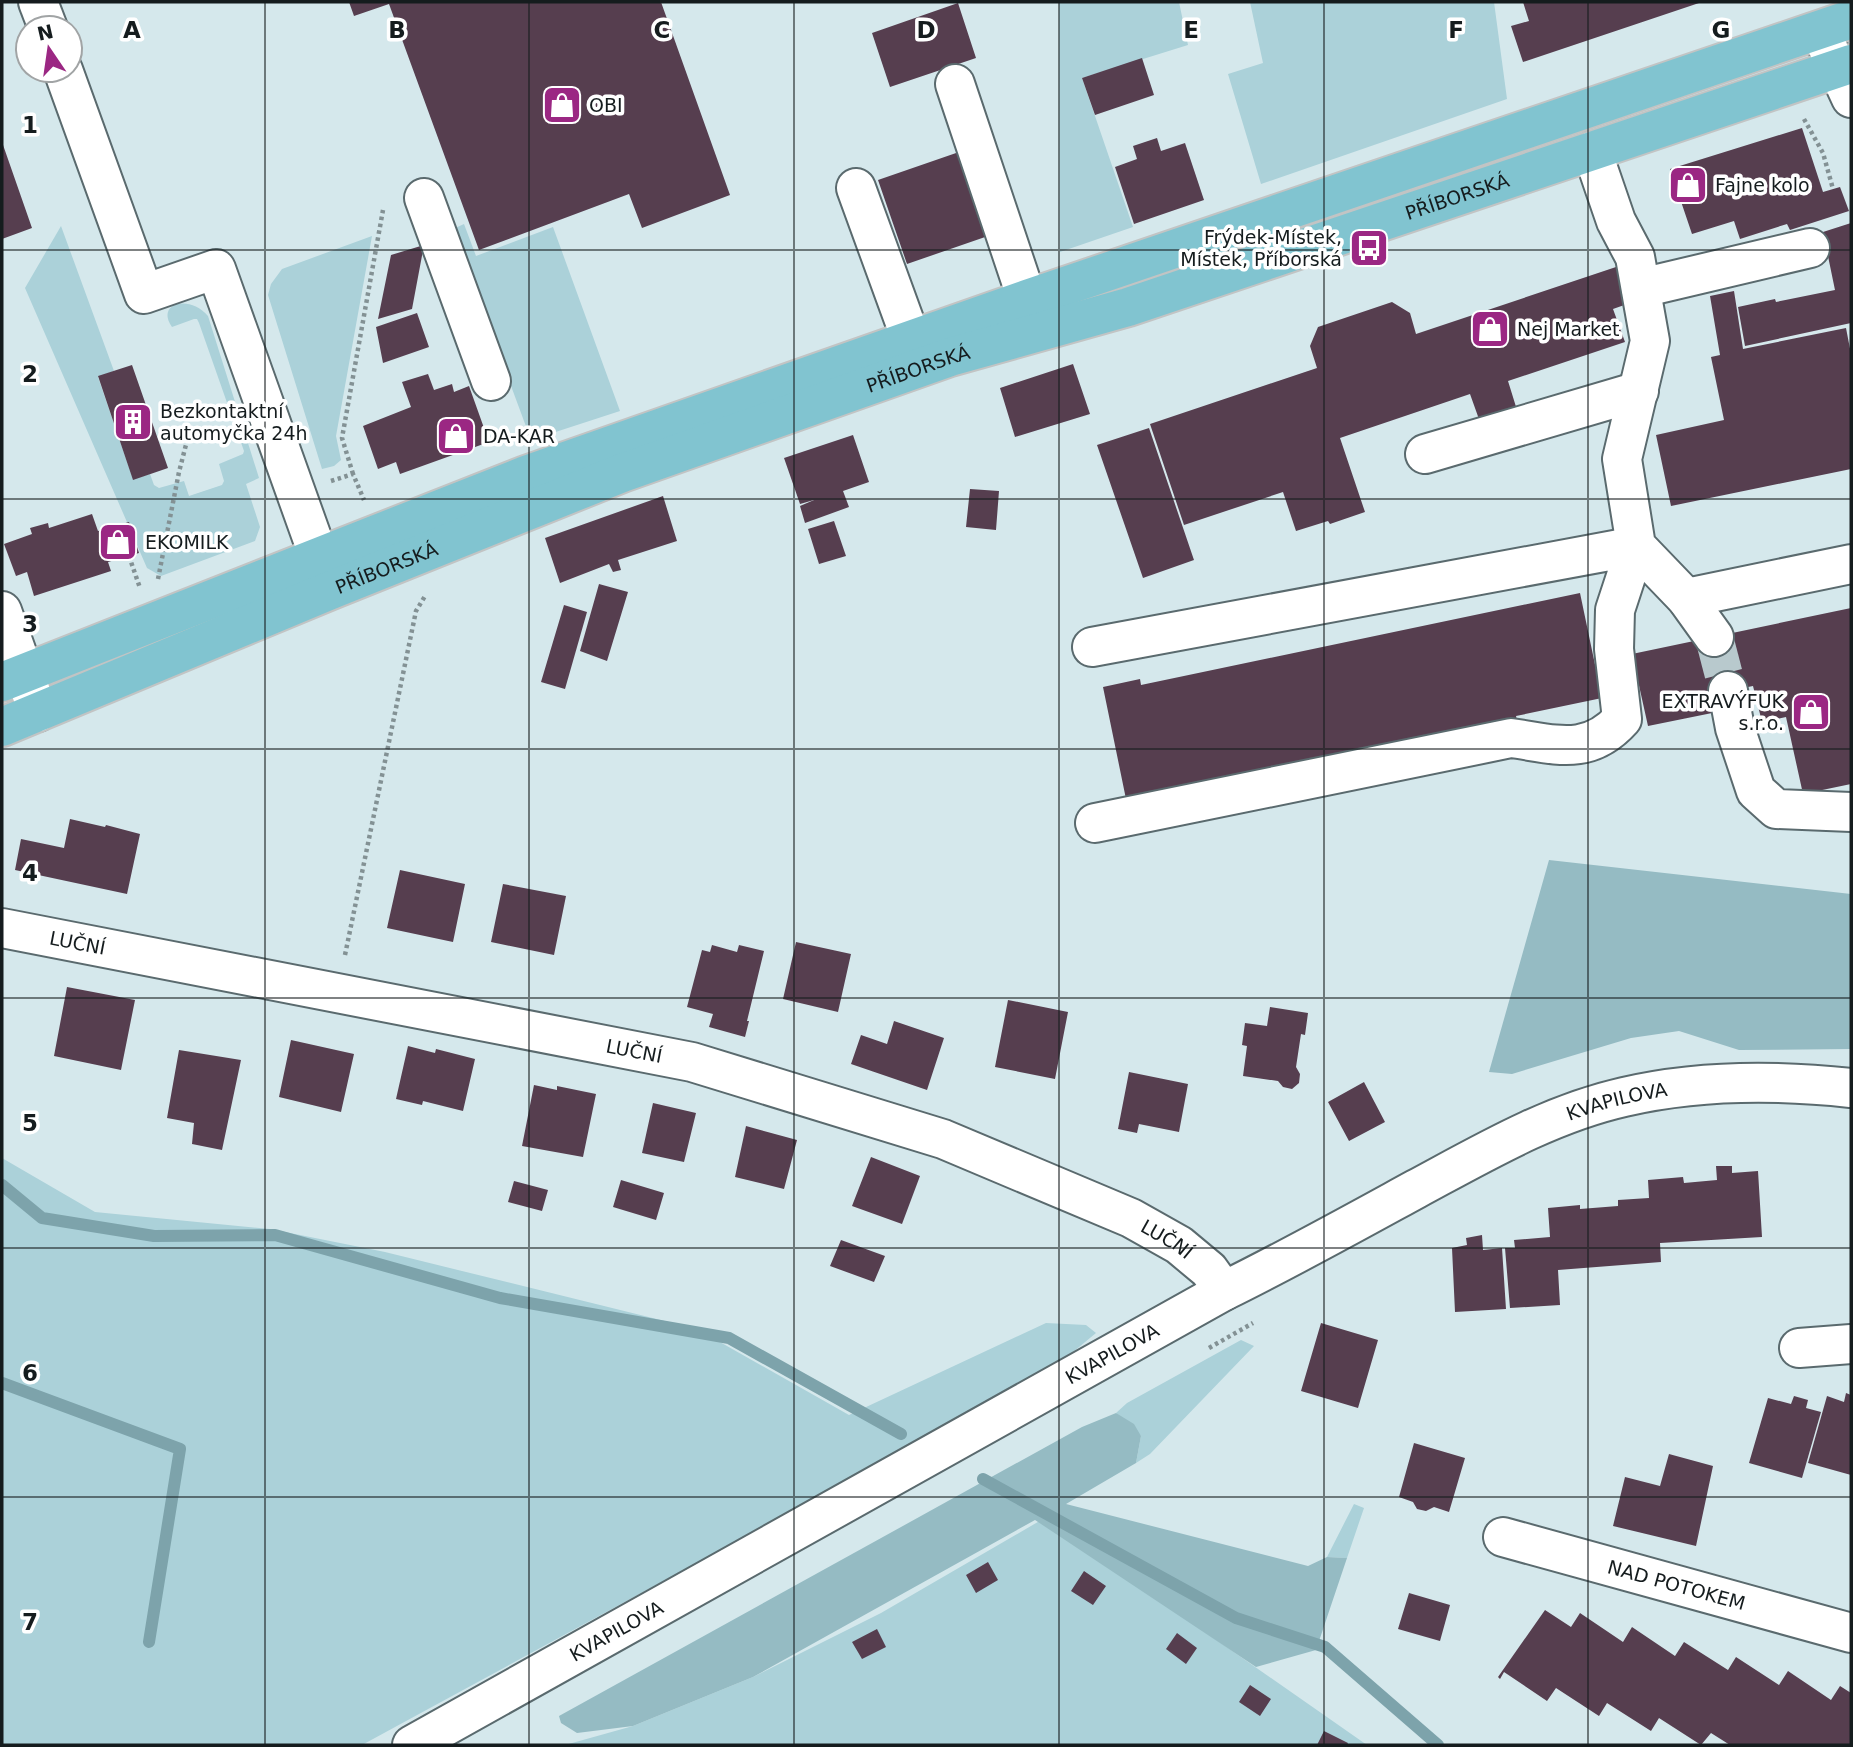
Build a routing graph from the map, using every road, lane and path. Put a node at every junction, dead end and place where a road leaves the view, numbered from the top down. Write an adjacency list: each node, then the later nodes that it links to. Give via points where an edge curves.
1 (1836, 25): 2 (street); 13 (main road, PŘÍBORSKÁ)
2 (1847, 77): 6 (main road, PŘÍBORSKÁ)
3 (68, 84): 23 (street, via 144,294 216,268)
4 (955, 84): 13 (street)
5 (1802, 115): 8 (path, via 1823,153)
6 (1592, 151): 12 (street, via 1616,221 1635,257); 23 (main road, PŘÍBORSKÁ, via 1128,307 924,367)
7 (856, 188): 14 (street)
8 (1833, 189)
9 (424, 198): 15 (street)
10 (383, 210): 19 (path, via 342,438)
11 (1810, 248): 12 (street)
12 (1641, 288): 16 (street, via 1650,341)
13 (1027, 299): 14 (main road, PŘÍBORSKÁ)
14 (911, 339): 23 (main road, PŘÍBORSKÁ, via 526,475)
15 (491, 381)
16 (1639, 391): 18 (street); 20 (street, via 1622,459)
17 (188, 433): 24 (path)
18 (1425, 454)
19 (353, 474)
20 (1636, 546): 27 (street); 30 (street); 36 (street, via 1615,610 1622,719 1608,735 1576,746 1511,738)
21 (129, 556): 26 (path)
22 (1851, 564): 27 (street)
23 (325, 573): 31 (main road, PŘÍBORSKÁ); 33 (main road, PŘÍBORSKÁ)
24 (158, 580)
25 (428, 590): 38 (path, via 416,611)
26 (144, 598)
27 (1686, 598): 29 (street)
28 (2, 611): 31 (street)
29 (1714, 637)
30 (1092, 647)
31 (13, 677): 33 (street)
32 (1728, 691): 35 (street, via 1756,791 1776,809)
33 (38, 712): 34 (main road, PŘÍBORSKÁ)
34 (2, 727)
35 (1851, 812)
36 (1095, 822)
37 (2, 928): 38 (street, LUČNÍ)
38 (337, 994): 40 (street, LUČNÍ, via 692,1062 943,1139 1131,1218 1179,1245 1209,1270)
39 (1851, 1088): 40 (street, KVAPILOVA, via 1699,1085 1624,1097 1578,1111 1512,1137)
40 (1224, 1292): 45 (street, KVAPILOVA)
41 (1851, 1344): 42 (street)
42 (1800, 1348)
43 (1503, 1537): 44 (street, NAD POTOKEM)
44 (1851, 1633)
45 (412, 1745)

